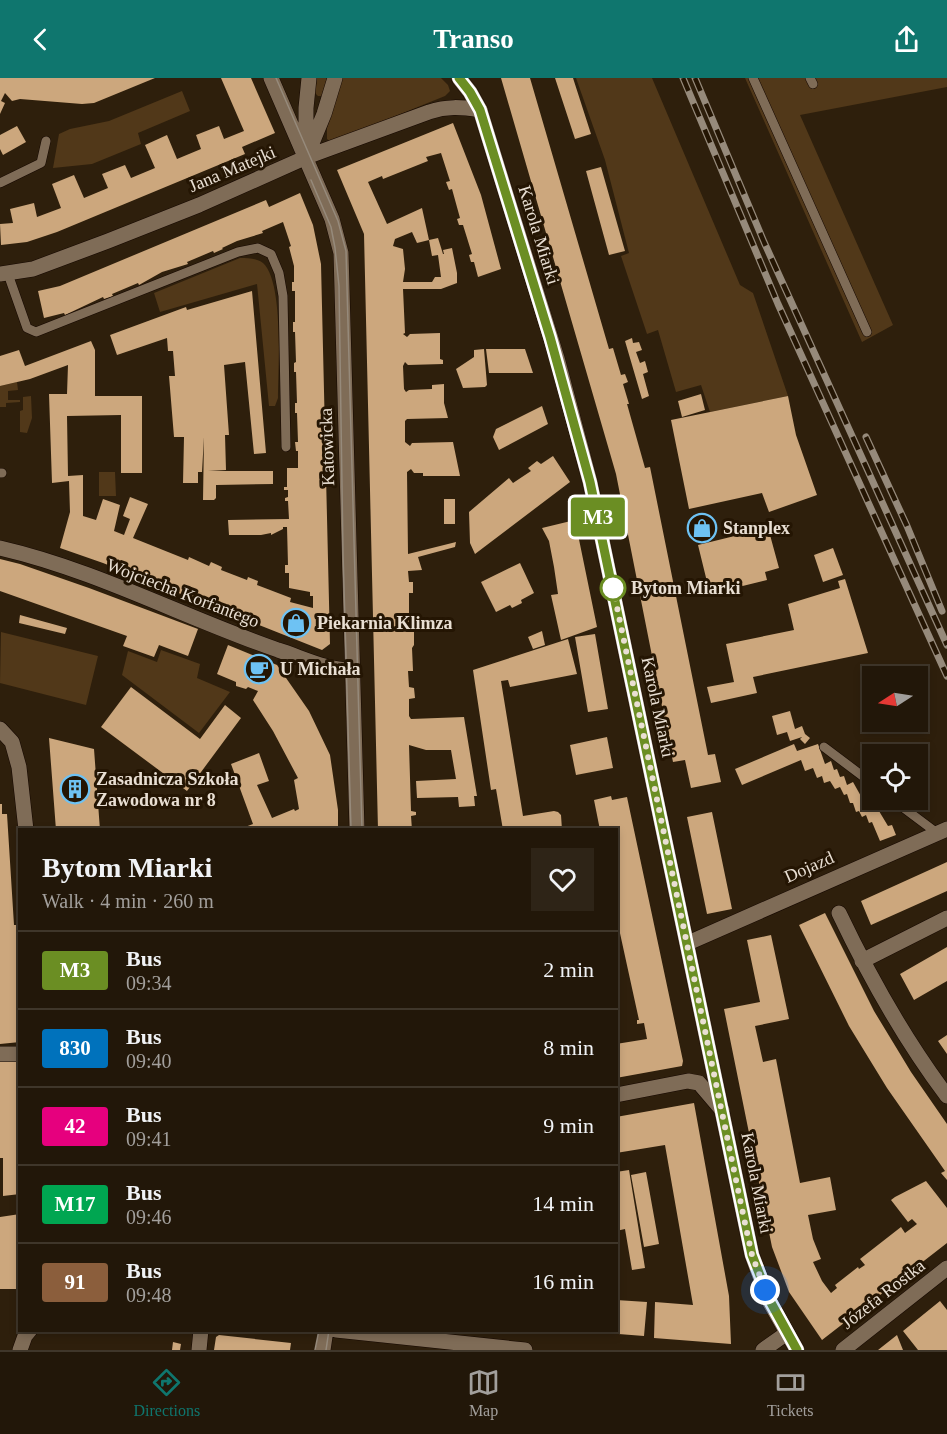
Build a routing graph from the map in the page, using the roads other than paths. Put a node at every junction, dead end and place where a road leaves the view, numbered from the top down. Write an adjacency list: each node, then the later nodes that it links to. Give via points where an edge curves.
1 (272, 78): 8 (street, Katowicka)
2 (309, 78): 8 (street)
3 (335, 78): 8 (street)
4 (459, 78): 6 (street, Karola Miarki)
5 (753, 78): 11 (lane)
6 (480, 110): 8 (street, Jana Matejki, via 444,107); 24 (street, Karola Miarki, via 554,348 590,482)
7 (46, 141): 9 (lane, via 41,163)
8 (306, 158): 10 (street, Jana Matejki, via 108,241 33,269); 14 (street, Katowicka, via 342,253)
9 (0, 183)
10 (4, 274): 12 (lane, via 27,328 36,332 238,252 258,248 270,254 283,296)
11 (867, 332)
12 (286, 447)
13 (0, 548): 14 (street, Wojciecha Korfantego, via 89,577 246,639 336,669)
14 (352, 670): 20 (street, Katowicka)
15 (0, 729): 19 (street, via 12,742 19,766)
16 (824, 747): 17 (lane)
17 (862, 776)
18 (909, 810): 21 (lane)
19 (26, 828)
20 (357, 828)
21 (942, 831): 24 (street, Dojazd)
22 (839, 913): 25 (street)
23 (947, 918): 25 (street)
24 (688, 943): 30 (street, Karola Miarki)
25 (862, 961): 29 (street, via 893,1018)
26 (0, 1054): 27 (street)
27 (18, 1054)
28 (618, 1095): 30 (street, via 688,1081 699,1083)
29 (947, 1096)
30 (722, 1110): 36 (street, Karola Miarki, via 752,1255)
31 (945, 1274): 43 (street, Józefa Rostka)
32 (28, 1332): 37 (street)
33 (201, 1332): 38 (street)
34 (326, 1332): 39 (street)
35 (355, 1332): 40 (street)
36 (787, 1334): 41 (street); 42 (street, Karola Miarki)
37 (20, 1350)
38 (199, 1350)
39 (323, 1350)
40 (525, 1350)
41 (763, 1350)
42 (797, 1350)
43 (843, 1350)

